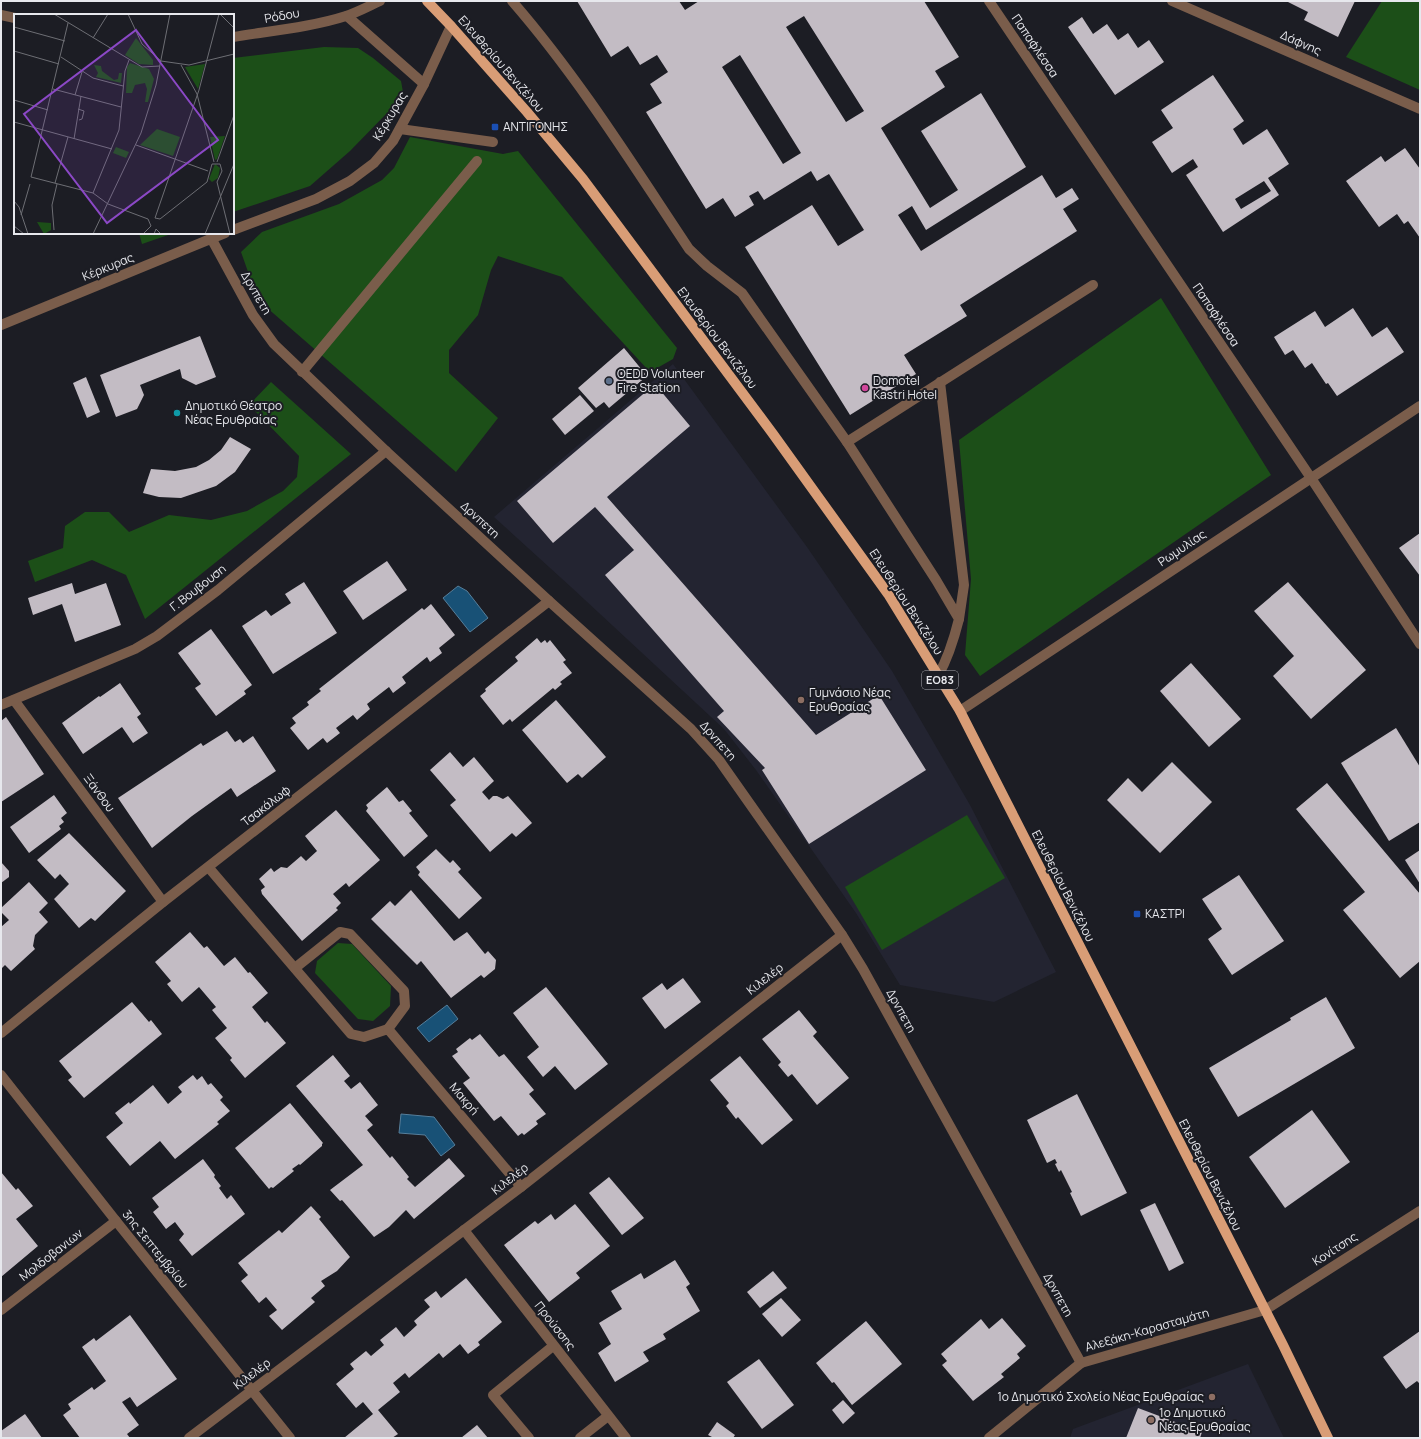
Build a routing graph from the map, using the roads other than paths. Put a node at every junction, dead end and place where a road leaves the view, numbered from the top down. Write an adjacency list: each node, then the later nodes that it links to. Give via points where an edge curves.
1 (380, 1): 7 (street, Ρόδου)
2 (427, 1): 9 (main road, Ελευθερίου Βενιζέλου / ΕΟ83)
3 (512, 1): 24 (street, via 586,95 689,250 742,293)
4 (989, 1): 26 (street, Παπαφλέσσα)
5 (1172, 1): 12 (street, Δάφνης)
6 (1, 15): 8 (street)
7 (347, 16): 10 (street, Ρόδου); 11 (street)
8 (14, 18)
9 (451, 26): 11 (street, Κέρκυρας); 30 (main road, Ελευθερίου Βενιζέλου / ΕΟ83, via 583,179 884,588)
10 (234, 37)
11 (424, 84): 13 (street, Κέρκυρας)
12 (1420, 109)
13 (400, 129): 14 (street); 16 (street, Κέρκυρας, via 374,163 350,181 316,199)
14 (493, 142)
15 (477, 161): 21 (street)
16 (234, 230)
17 (221, 234): 18 (street, Κέρκυρας)
18 (211, 238): 20 (street, Κέρκυρας); 21 (street, Δρνπετη, via 253,315 274,344)
19 (1093, 285): 22 (street)
20 (1, 325)
21 (302, 372): 25 (street, Δρνπετη)
22 (940, 382): 24 (street); 28 (street, via 964,585)
23 (1420, 406): 26 (street, Ρωμυλίας)
24 (847, 442): 28 (street)
25 (386, 451): 27 (street, Δρνπετη); 31 (street, Γ. Βουβουση, via 218,590 157,636 135,649)
26 (1311, 478): 29 (street, Παπαφλέσσα); 33 (street, Ρωμυλίας)
27 (549, 601): 34 (street, Τσακάλωφ); 36 (street, Δρνπετη, via 691,729 719,760)
28 (959, 619): 30 (street, via 955,636)
29 (1420, 644)
30 (938, 676): 33 (main road, Ελευθερίου Βενιζέλου / ΕΟ83)
31 (14, 700): 32 (street, Γ. Βουβουση); 35 (street, Ξάνθου)
32 (1, 705)
33 (960, 711): 46 (main road, Ελευθερίου Βενιζέλου / ΕΟ83)
34 (209, 868): 35 (street, Τσακάλωφ); 37 (street)
35 (163, 902): 39 (street, Τσακάλωφ)
36 (842, 935): 41 (street, Κιλελέρ); 48 (street, Δρνπετη)
37 (295, 968): 38 (street, via 351,1034 364,1037); 38 (street, via 340,932 350,934 404,991 405,1006)
38 (388, 1029): 41 (street, Μακρή)
39 (1, 1033)
40 (1, 1075): 43 (street, 3ης Σεπτεμβρίου)
41 (521, 1186): 44 (street, Κιλελέρ)
42 (1420, 1210): 46 (street, Κονίτσης)
43 (116, 1221): 45 (street, Μολδοβανιων); 49 (street, 3ης Σεπτεμβρίου)
44 (464, 1230): 47 (street, Προύσσης); 49 (street, Κιλελέρ)
45 (1, 1310)
46 (1264, 1310): 48 (street, Αλεξάκη-Καρασταμάτη); 57 (main road, Ελευθερίου Βενιζέλου / ΕΟ83)
47 (553, 1346): 50 (street, Προύσσης); 53 (street, via 493,1395)
48 (1081, 1363): 56 (street, Αλεξάκη-Καρασταμάτη)
49 (253, 1390): 51 (street, Κιλελέρ); 52 (street, 3ης Σεπτεμβρίου)
50 (608, 1416): 54 (street); 55 (street, Προύσσης)
51 (189, 1438)
52 (290, 1438)
53 (529, 1438)
54 (580, 1438)
55 (626, 1438)
56 (989, 1438)
57 (1328, 1438)

